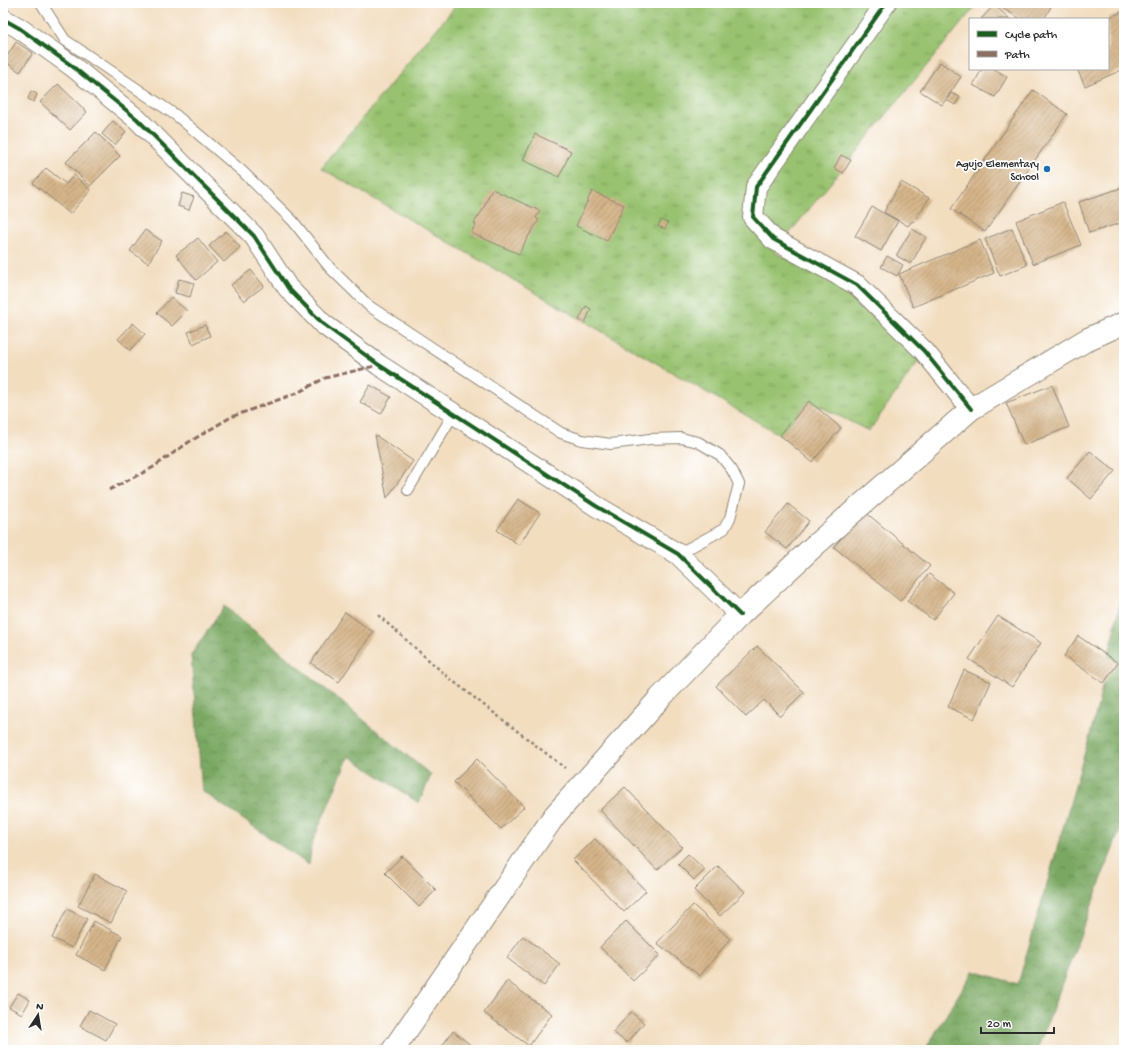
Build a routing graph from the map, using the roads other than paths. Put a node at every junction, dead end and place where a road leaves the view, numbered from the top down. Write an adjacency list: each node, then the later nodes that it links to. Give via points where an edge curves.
1 (41, 3): 8 (lane, via 65,40 177,116 244,172 293,220 330,268 375,310 561,433 582,440 612,444 681,438 698,442 720,455 732,470 738,484 730,518 724,529)
2 (886, 3): 5 (street, via 756,188 753,217 774,239 857,285 924,351)
3 (3, 19): 6 (street, via 72,66 137,119 254,236 288,288 323,324)
4 (1124, 323): 5 (main road, via 1088,339)
5 (972, 409): 9 (main road, via 813,547)
6 (454, 413): 7 (lane); 8 (street, via 596,506)
7 (408, 490)
8 (678, 554): 9 (street)
9 (740, 615): 10 (main road, via 660,698 555,815)
10 (394, 1049)

